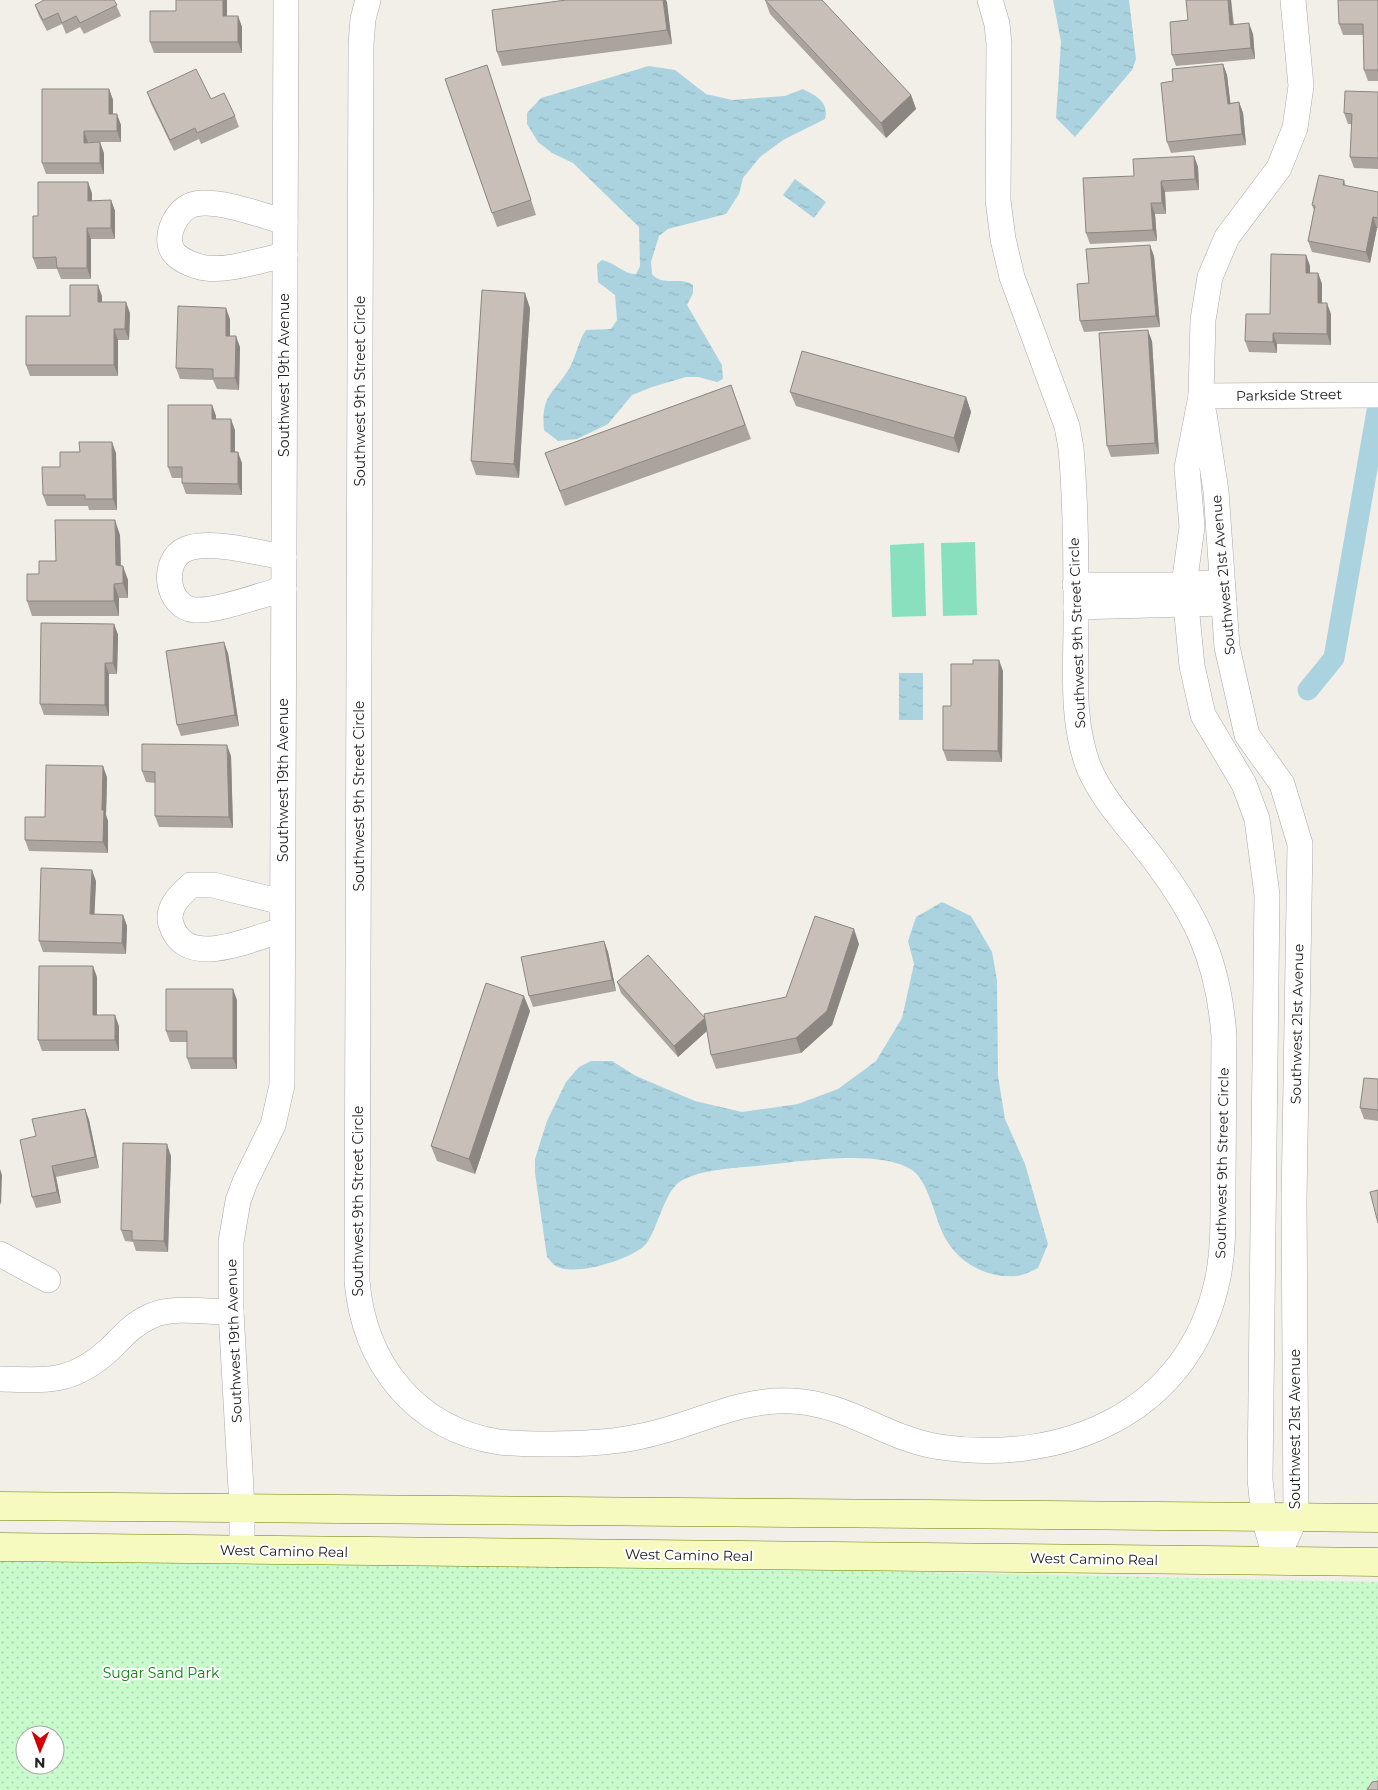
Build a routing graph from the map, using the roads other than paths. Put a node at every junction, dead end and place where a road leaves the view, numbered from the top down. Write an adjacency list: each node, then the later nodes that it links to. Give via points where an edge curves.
1 (286, 0): 5 (street, Southwest 19th Avenue)
2 (368, 0): 13 (street, Southwest 9th Street Circle, via 361,52 357,1281 363,1323 373,1349 392,1379 422,1409 440,1421 478,1437 520,1444 580,1444 642,1436 745,1404 790,1401 835,1408 920,1443 960,1449 1015,1449 1059,1443 1097,1430 1132,1411 1175,1370 1206,1318 1221,1260 1223,1013 1213,968 1197,924 1186,904 1111,805 1082,749 1076,707)
3 (990, 0): 13 (street, Southwest 9th Street Circle, via 999,44 998,200 1003,239 1012,276 1067,426 1073,471)
4 (1293, 0): 8 (street, Southwest 21st Avenue, via 1301,86 1295,128 1279,168 1239,219 1217,256 1205,298)
5 (285, 222): 6 (street, Southwest 19th Avenue); 6 (street, via 220,205 194,204 180,213 172,227 170,243 174,253 188,263 204,268 220,268)
6 (285, 254): 9 (street, Southwest 19th Avenue)
7 (1378, 394): 8 (street, Parkside Street)
8 (1201, 396): 11 (street, Southwest 21st Avenue, via 1216,491); 12 (street, Southwest 21st Avenue, via 1187,468 1192,528)
9 (284, 557): 10 (street, Southwest 19th Avenue); 10 (street, via 207,545 185,549 174,561 169,576 172,592 180,604 193,610 210,609)
10 (284, 589): 14 (street, Southwest 19th Avenue)
11 (1223, 592): 12 (street); 23 (street, Southwest 21st Avenue, via 1227,647 1247,735 1282,784 1300,844 1294,1201)
12 (1185, 594): 13 (street); 22 (street, Southwest 21st Avenue, via 1192,666 1203,715 1244,784 1257,819 1268,894 1260,1479)
13 (1075, 596)
14 (282, 902): 15 (street, Southwest 19th Avenue); 15 (street, via 214,885 191,885 176,898 170,918 174,934 188,947 200,950 217,949)
15 (282, 930): 18 (street, Southwest 19th Avenue, via 282,1085 273,1125 238,1201 231,1242)
16 (0, 1254): 17 (street)
17 (48, 1280)
18 (231, 1312): 19 (street, via 153,1315 133,1326 93,1364 74,1374 54,1380); 21 (street, Southwest 19th Avenue)
19 (0, 1379)
20 (0, 1506): 21 (street)
21 (242, 1507): 22 (street); 26 (street, Southwest 19th Avenue)
22 (1264, 1518): 23 (street); 27 (street, Southwest 21st Avenue)
23 (1296, 1518): 24 (street); 27 (street, Southwest 21st Avenue)
24 (1378, 1518)
25 (0, 1546): 26 (street, West Camino Real)
26 (242, 1550): 27 (street, West Camino Real)
27 (1276, 1560): 28 (street, West Camino Real)
28 (1378, 1562)

